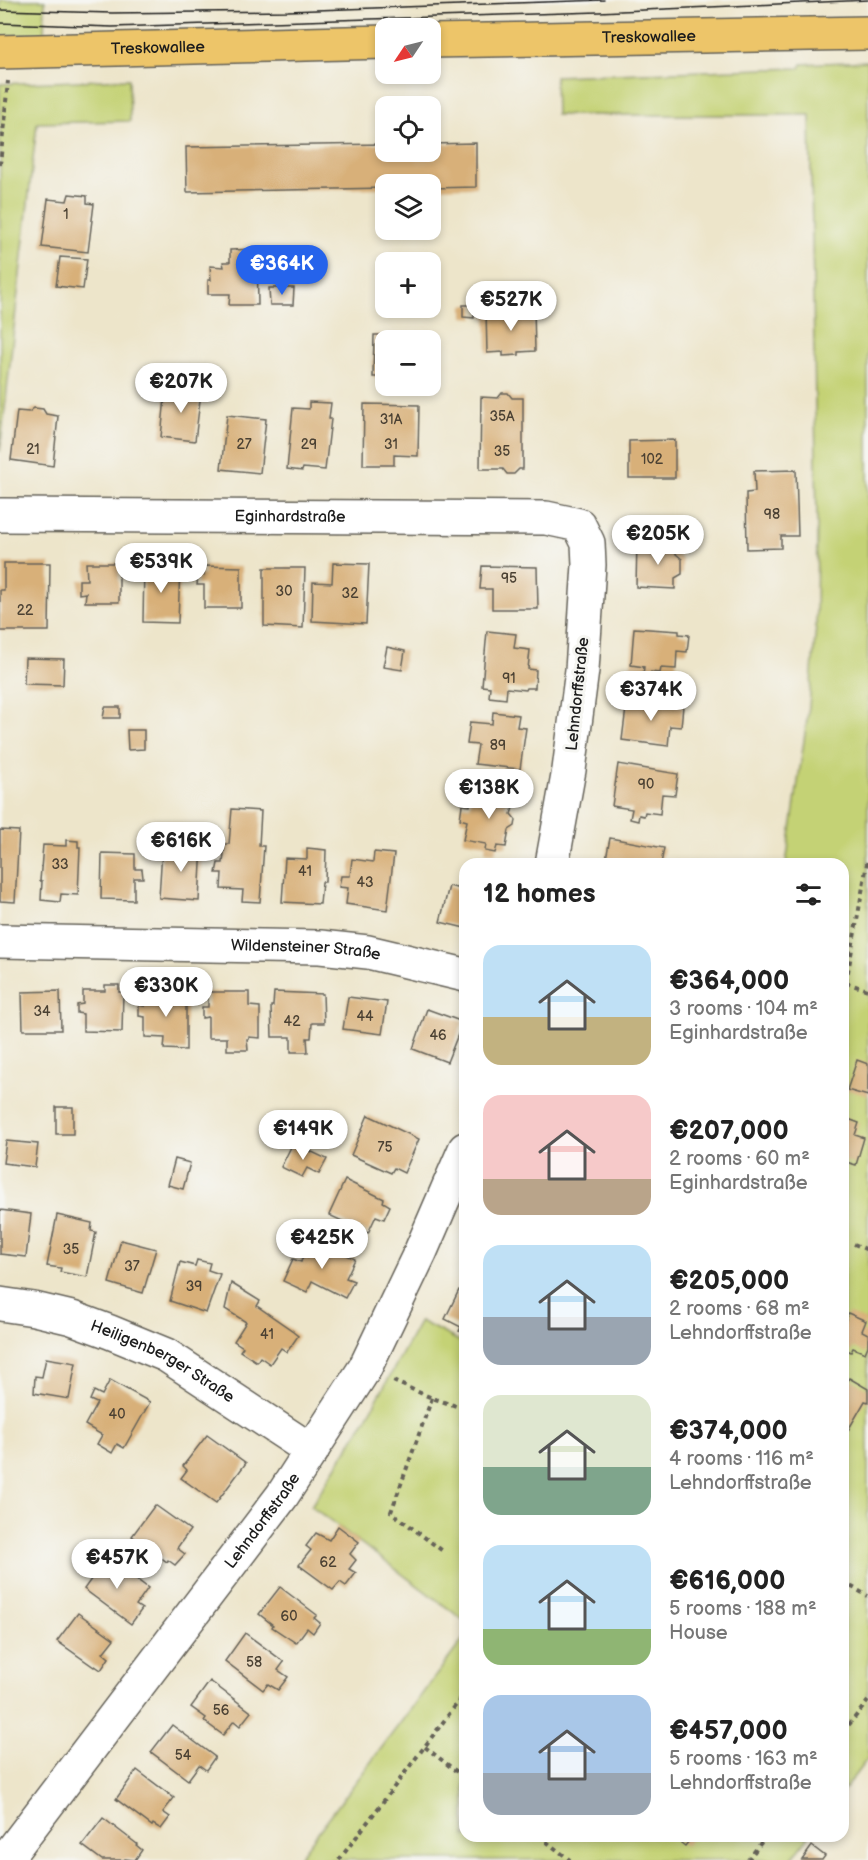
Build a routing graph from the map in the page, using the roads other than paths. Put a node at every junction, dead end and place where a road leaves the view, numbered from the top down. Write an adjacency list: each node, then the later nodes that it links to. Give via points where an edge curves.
1 (868, 33): 2 (main road, Treskowallee)
2 (441, 41)
3 (375, 43): 4 (main road, Treskowallee)
4 (4, 63)
5 (0, 515): 6 (street, Eginhardstraße, via 546,518)
6 (579, 525): 7 (street, Lehndorffstraße, via 588,543 589,565 582,670 570,770)
7 (553, 858)
8 (0, 941): 9 (street, Wildensteiner Straße, via 320,947 368,952)
9 (459, 974)
10 (459, 1163): 12 (street, Lehndorffstraße, via 365,1368)
11 (0, 1304): 12 (street, Heiligenberger Straße, via 72,1318 166,1355)
12 (312, 1451): 13 (street, Lehndorffstraße, via 282,1496)
13 (5, 1860)

